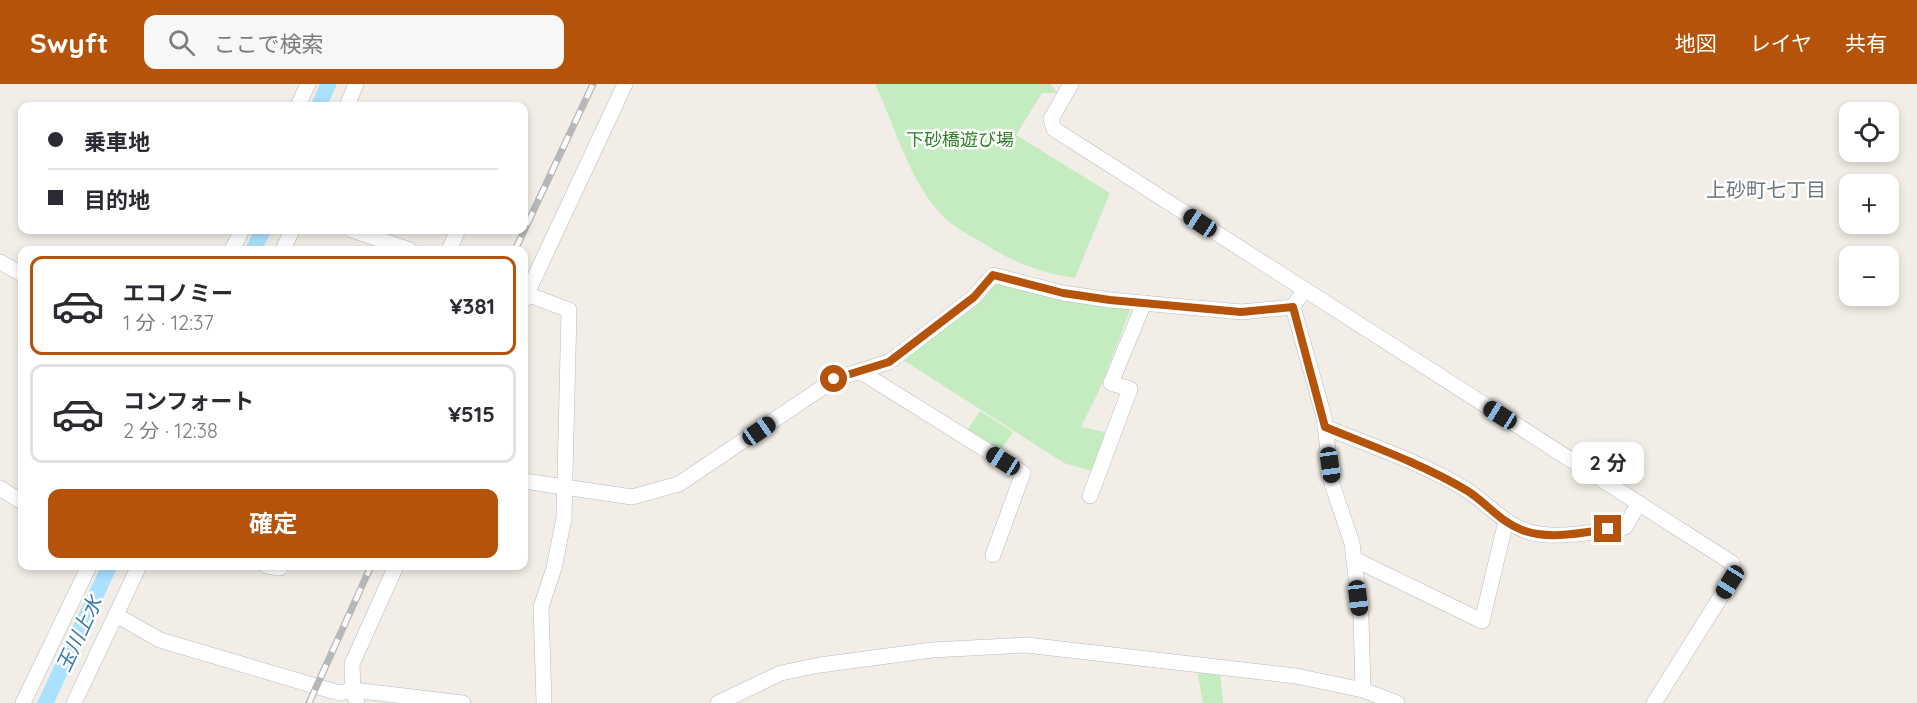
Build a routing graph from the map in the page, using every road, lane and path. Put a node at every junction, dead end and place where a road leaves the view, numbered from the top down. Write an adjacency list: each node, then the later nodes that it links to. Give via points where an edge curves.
1 (308, 84): 5 (street)
2 (356, 84): 6 (street)
3 (626, 84): 11 (street)
4 (1071, 84): 12 (street, via 1051,119 1054,129)
5 (300, 102)
6 (349, 102)
7 (364, 234): 8 (street)
8 (398, 246)
9 (0, 262): 10 (street)
10 (18, 272)
11 (528, 288)
12 (1304, 290): 15 (street); 23 (street)
13 (528, 297): 19 (street, via 569,310)
14 (1144, 303): 15 (street, via 1241,312); 16 (street, via 1063,293 993,275 974,297 889,362); 21 (street, via 1111,383 1130,389)
15 (1293, 307): 17 (street)
16 (861, 372): 19 (street, via 834,379 679,484 632,497); 25 (street, via 1023,473)
17 (1325, 427): 24 (street, via 1468,491); 26 (street, via 1332,484 1352,543)
18 (528, 482): 19 (street)
19 (565, 487): 36 (street, via 563,527 541,607)
20 (0, 488): 22 (street)
21 (1090, 496)
22 (18, 499)
23 (1639, 503): 24 (street, via 1625,527 1575,534 1540,534); 39 (street, via 1723,557 1732,564 1734,573)
24 (1506, 521): 26 (street, via 1482,621)
25 (993, 555)
26 (1353, 559): 31 (street, via 1361,618)
27 (87, 570): 33 (street)
28 (135, 570): 30 (street)
29 (394, 570): 32 (street, via 352,664)
30 (116, 615): 32 (street, via 160,640); 34 (street)
31 (1363, 690): 37 (street, via 1296,676 1026,645 932,650 820,665 781,673); 38 (street)
32 (355, 697): 35 (street)
33 (23, 703)
34 (74, 703)
35 (463, 703)
36 (544, 703)
37 (718, 703)
38 (1397, 703)
39 (1654, 703)

